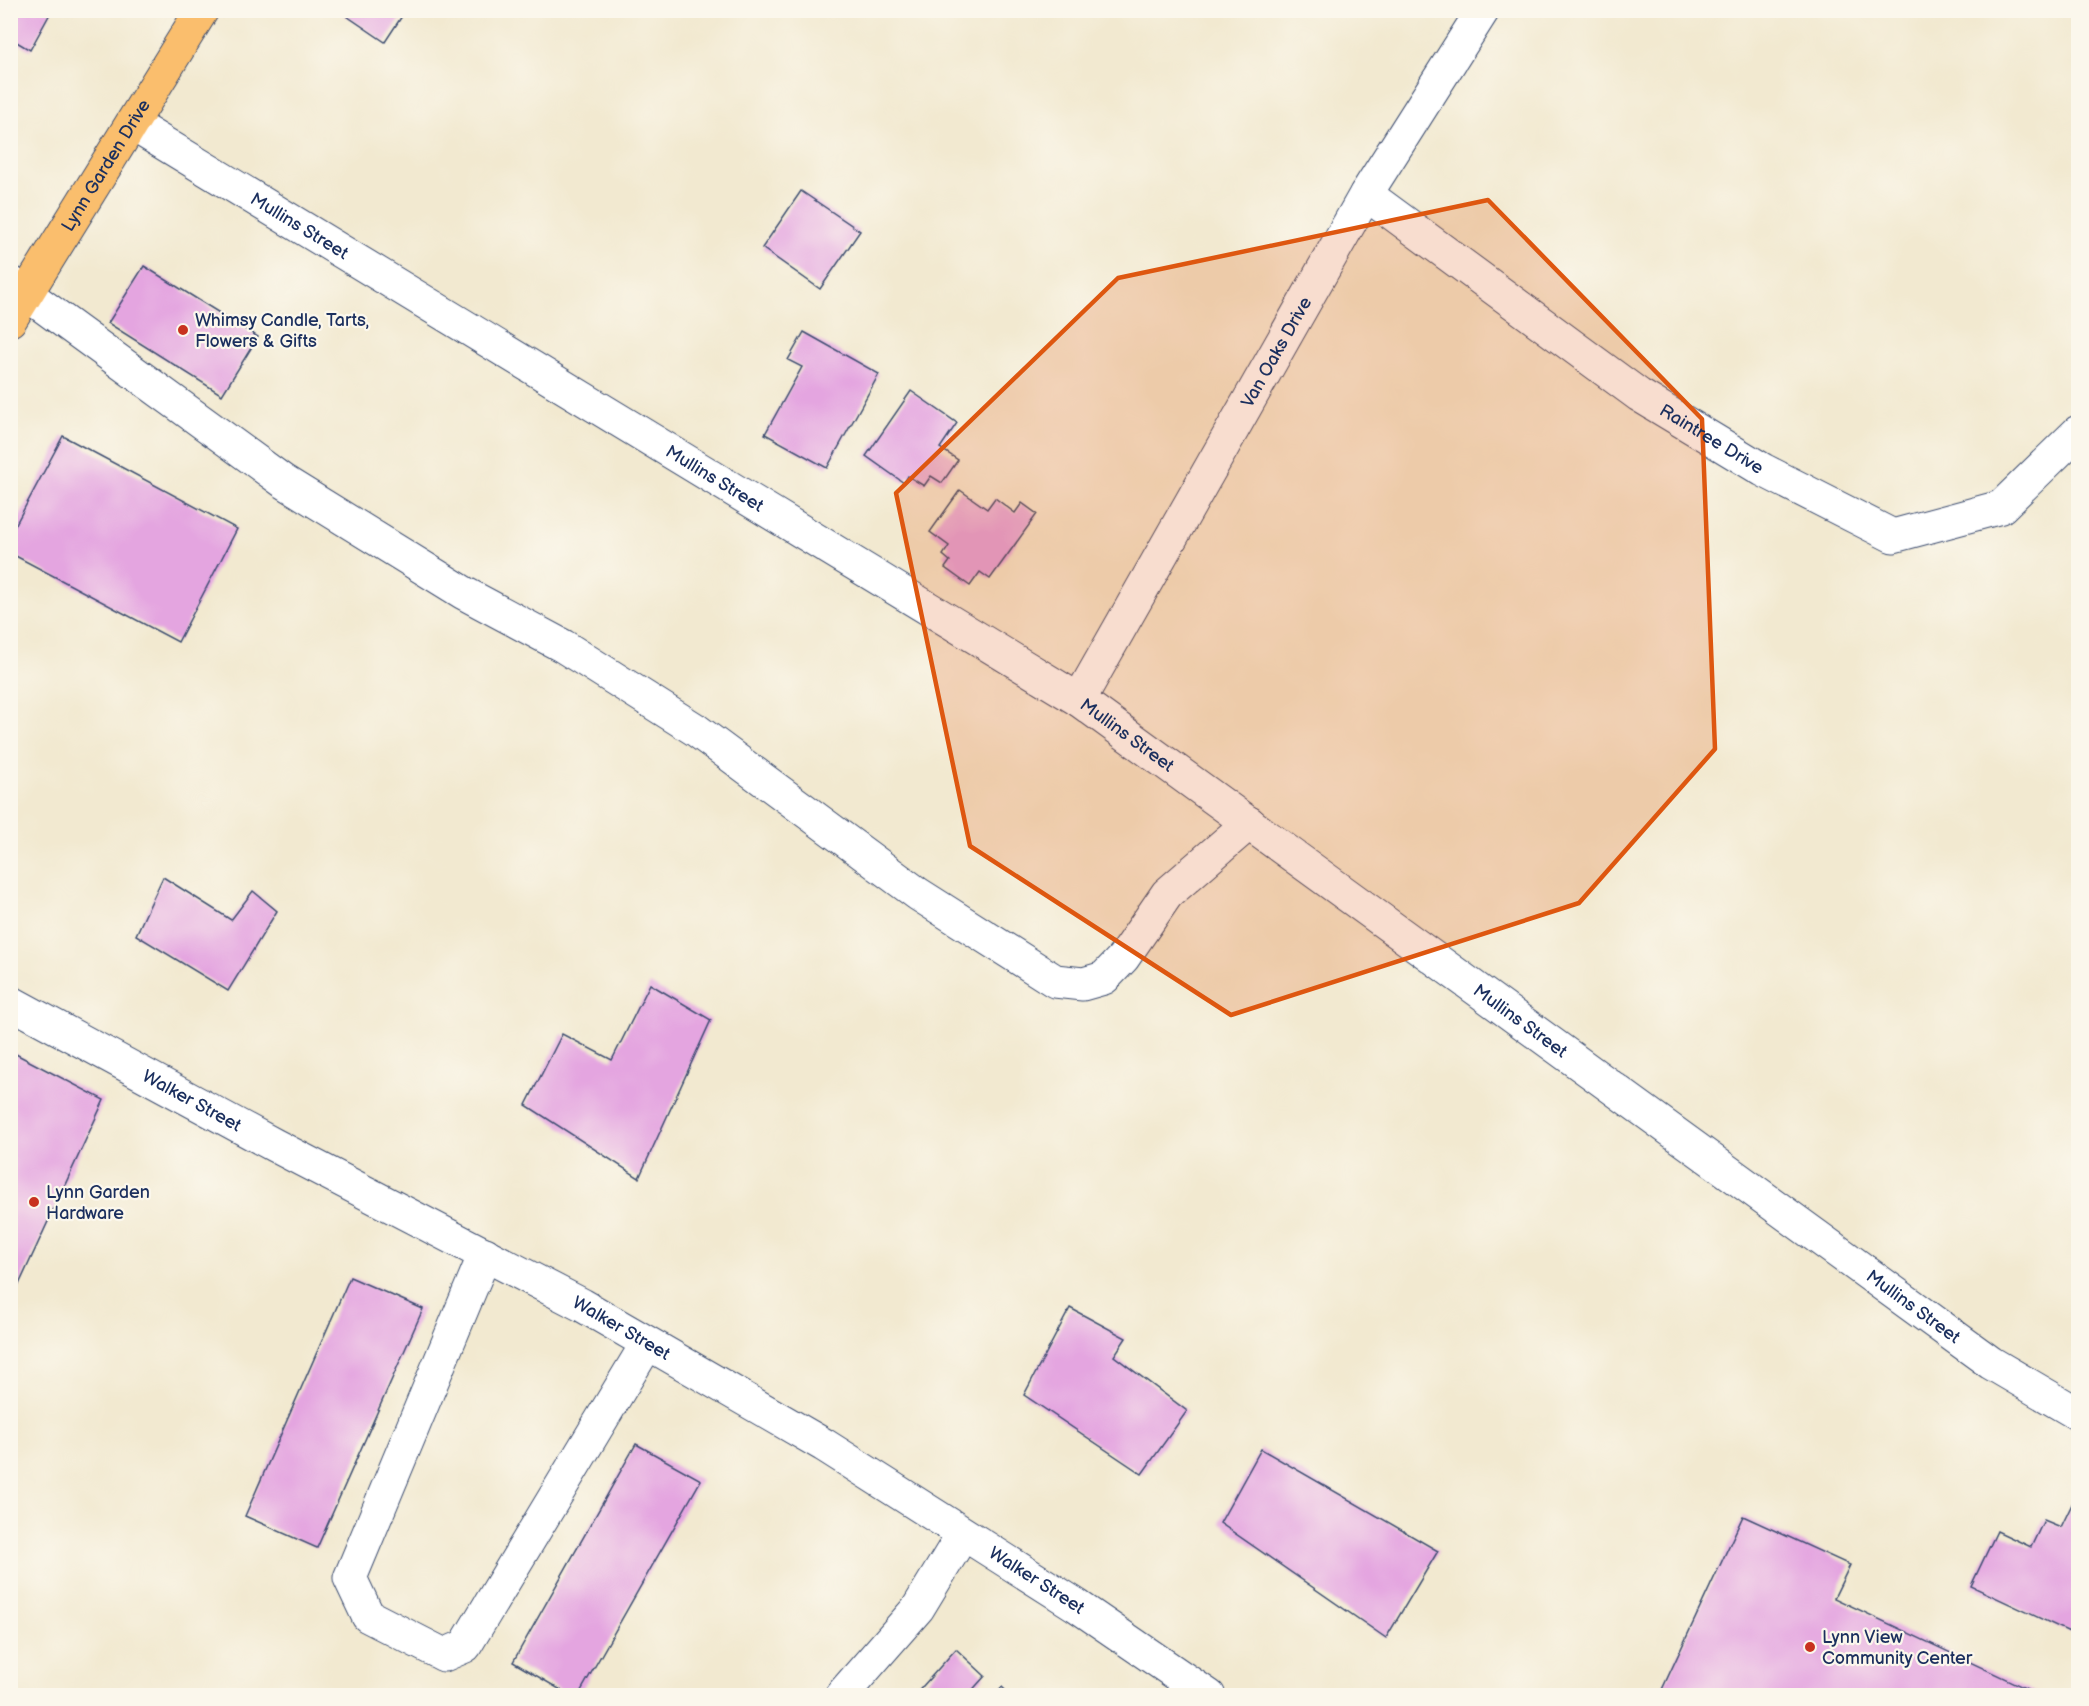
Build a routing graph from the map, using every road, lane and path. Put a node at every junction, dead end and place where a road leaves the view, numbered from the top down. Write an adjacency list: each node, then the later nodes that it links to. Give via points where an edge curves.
1 (202, 10): 3 (main road, Lynn Garden Drive)
2 (1484, 10): 4 (street, Van Oaks Drive)
3 (132, 124): 5 (main road, Lynn Garden Drive); 7 (street, Mullins Street)
4 (1366, 194): 6 (street, Raintree Drive, via 1639,395 1763,470 1893,536 2001,507); 7 (street, Van Oaks Drive)
5 (16, 298): 8 (street, via 282,481 464,593 563,646 696,730 918,894 1055,981 1083,984 1104,978 1123,958 1167,894)
6 (2079, 432)
7 (1079, 700): 8 (street, Mullins Street)
8 (1249, 823): 12 (street, Mullins Street, via 1991,1363)
9 (10, 1002): 10 (street, Walker Street)
10 (485, 1254): 11 (street, Walker Street); 11 (street, via 350,1578 368,1616 444,1654 465,1646)
11 (647, 1344): 13 (street, Walker Street, via 824,1445)
12 (2079, 1414)
13 (963, 1534): 14 (street, via 918,1608); 15 (street, Walker Street)
14 (841, 1695)
15 (1209, 1695)

